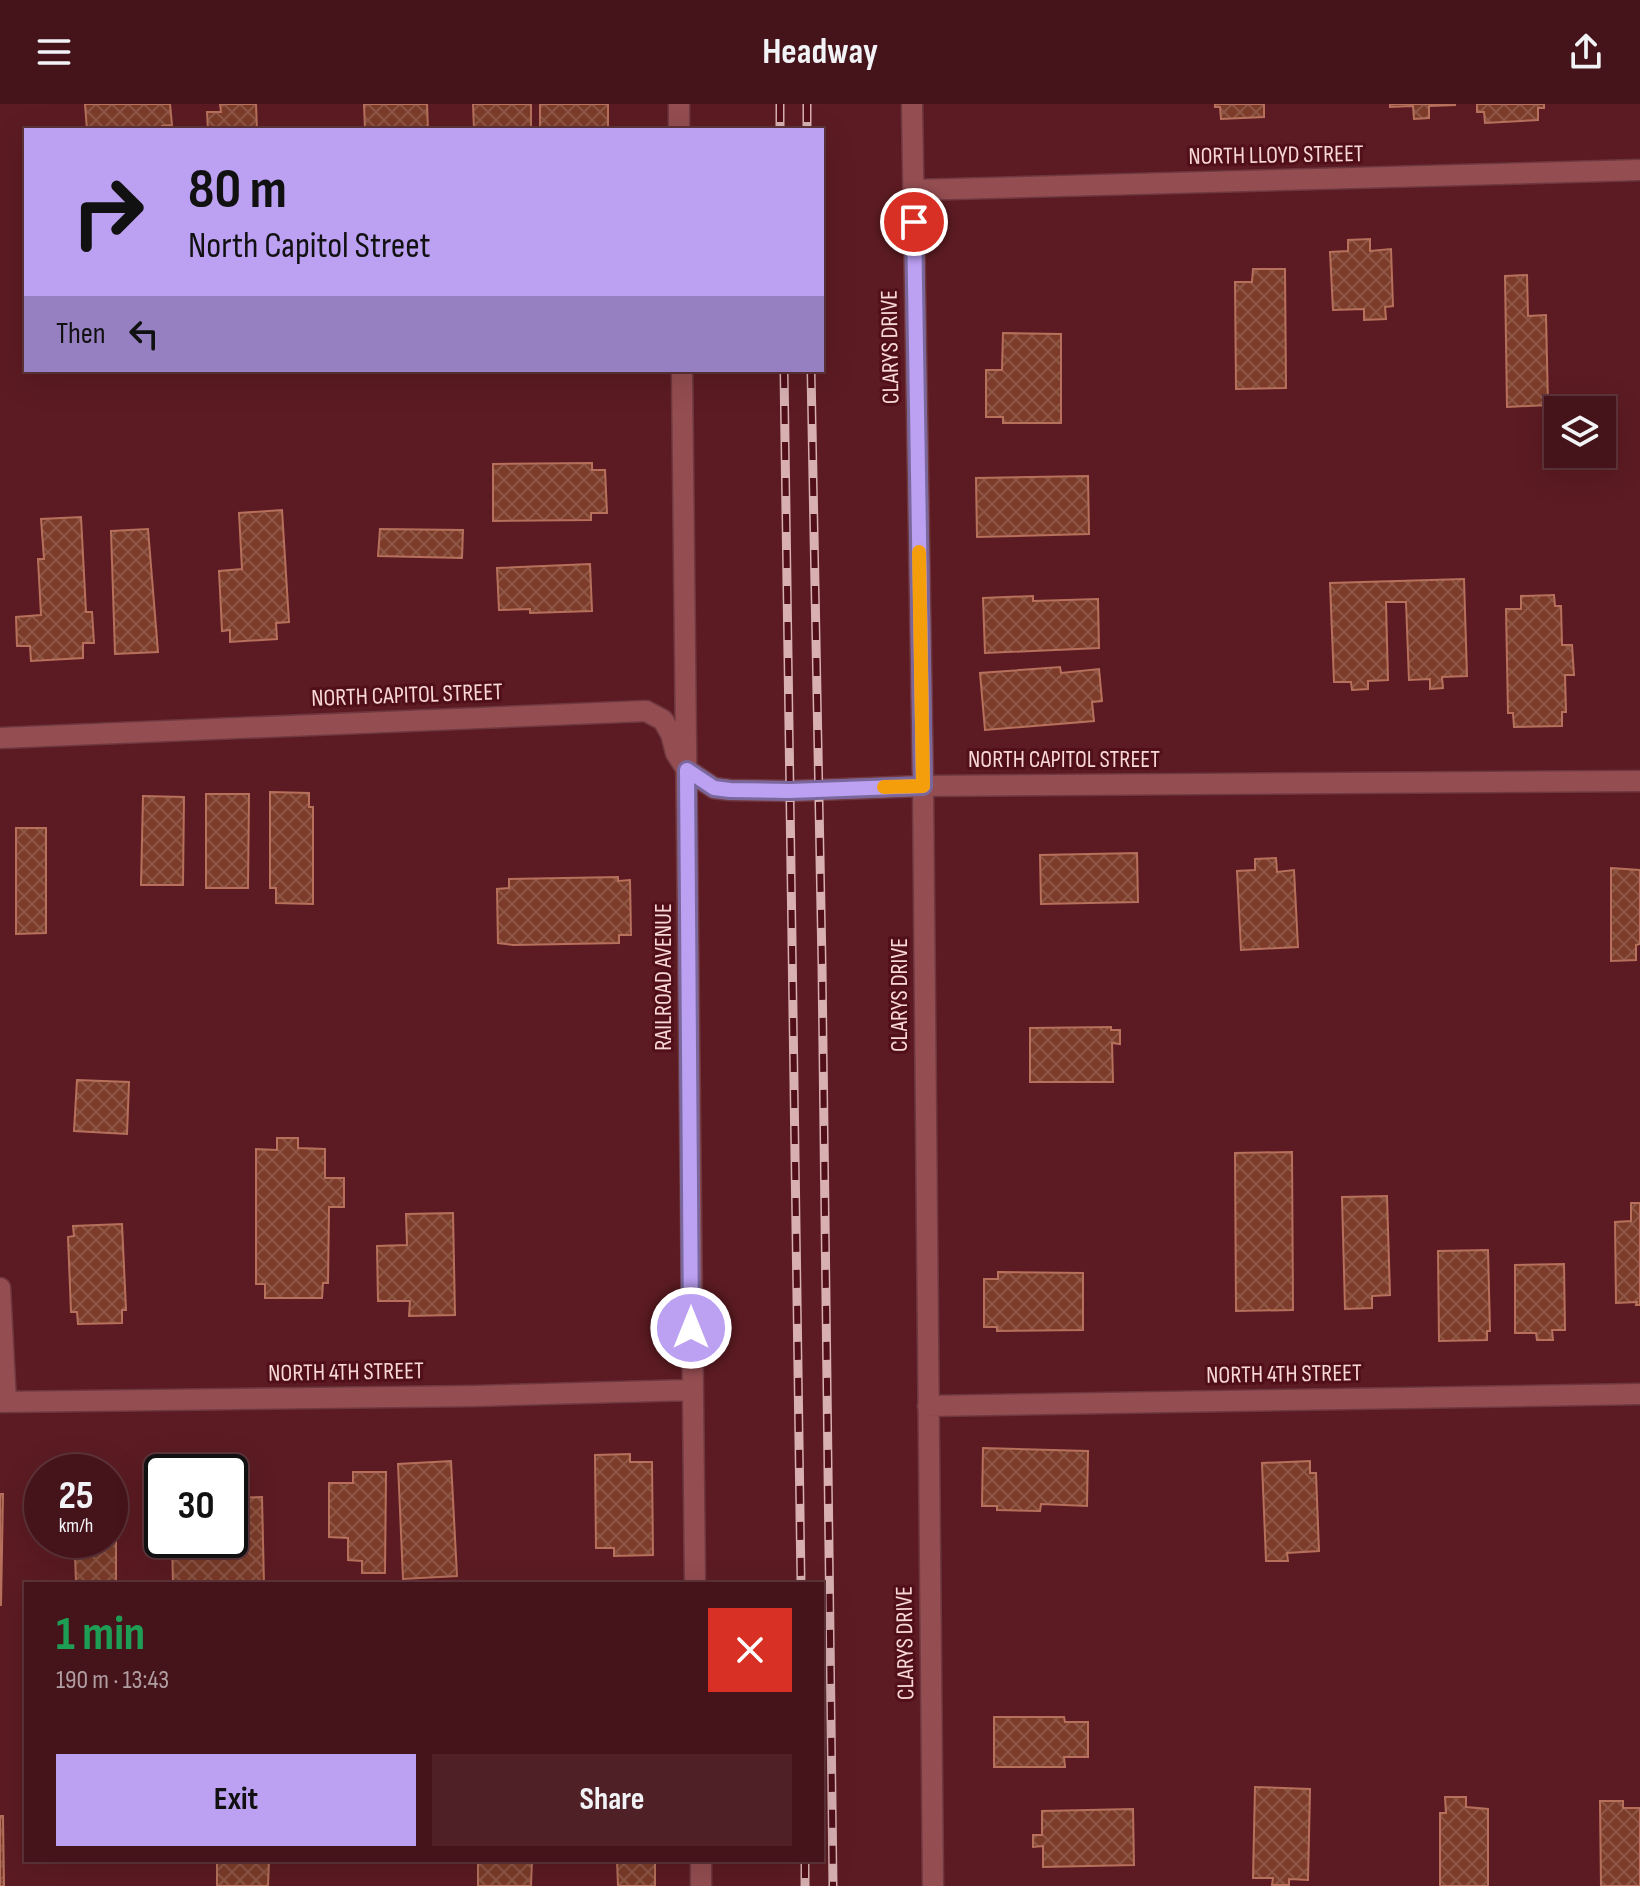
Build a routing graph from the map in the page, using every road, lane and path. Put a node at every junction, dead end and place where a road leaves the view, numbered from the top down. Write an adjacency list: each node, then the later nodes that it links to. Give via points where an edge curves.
1 (679, 104): 3 (street)
2 (912, 104): 5 (street, CLARYS DRIVE)
3 (679, 128)
4 (1640, 170): 5 (street, NORTH LLOYD STREET)
5 (914, 190): 10 (street, CLARYS DRIVE)
6 (682, 372): 8 (street, RAILROAD AVENUE)
7 (0, 738): 8 (street, NORTH CAPITOL STREET, via 646,711 663,720)
8 (687, 770): 10 (street, NORTH CAPITOL STREET, via 714,788 730,790); 12 (street, RAILROAD AVENUE)
9 (1640, 781): 10 (street, NORTH CAPITOL STREET)
10 (923, 786): 15 (street, CLARYS DRIVE)
11 (0, 1288): 14 (street)
12 (692, 1390): 14 (street, NORTH 4TH STREET); 16 (street, RAILROAD AVENUE)
13 (1640, 1394): 15 (street, NORTH 4TH STREET)
14 (3, 1402)
15 (928, 1406): 19 (street, CLARYS DRIVE)
16 (695, 1582)
17 (701, 1862): 18 (street)
18 (701, 1886)
19 (933, 1886)

